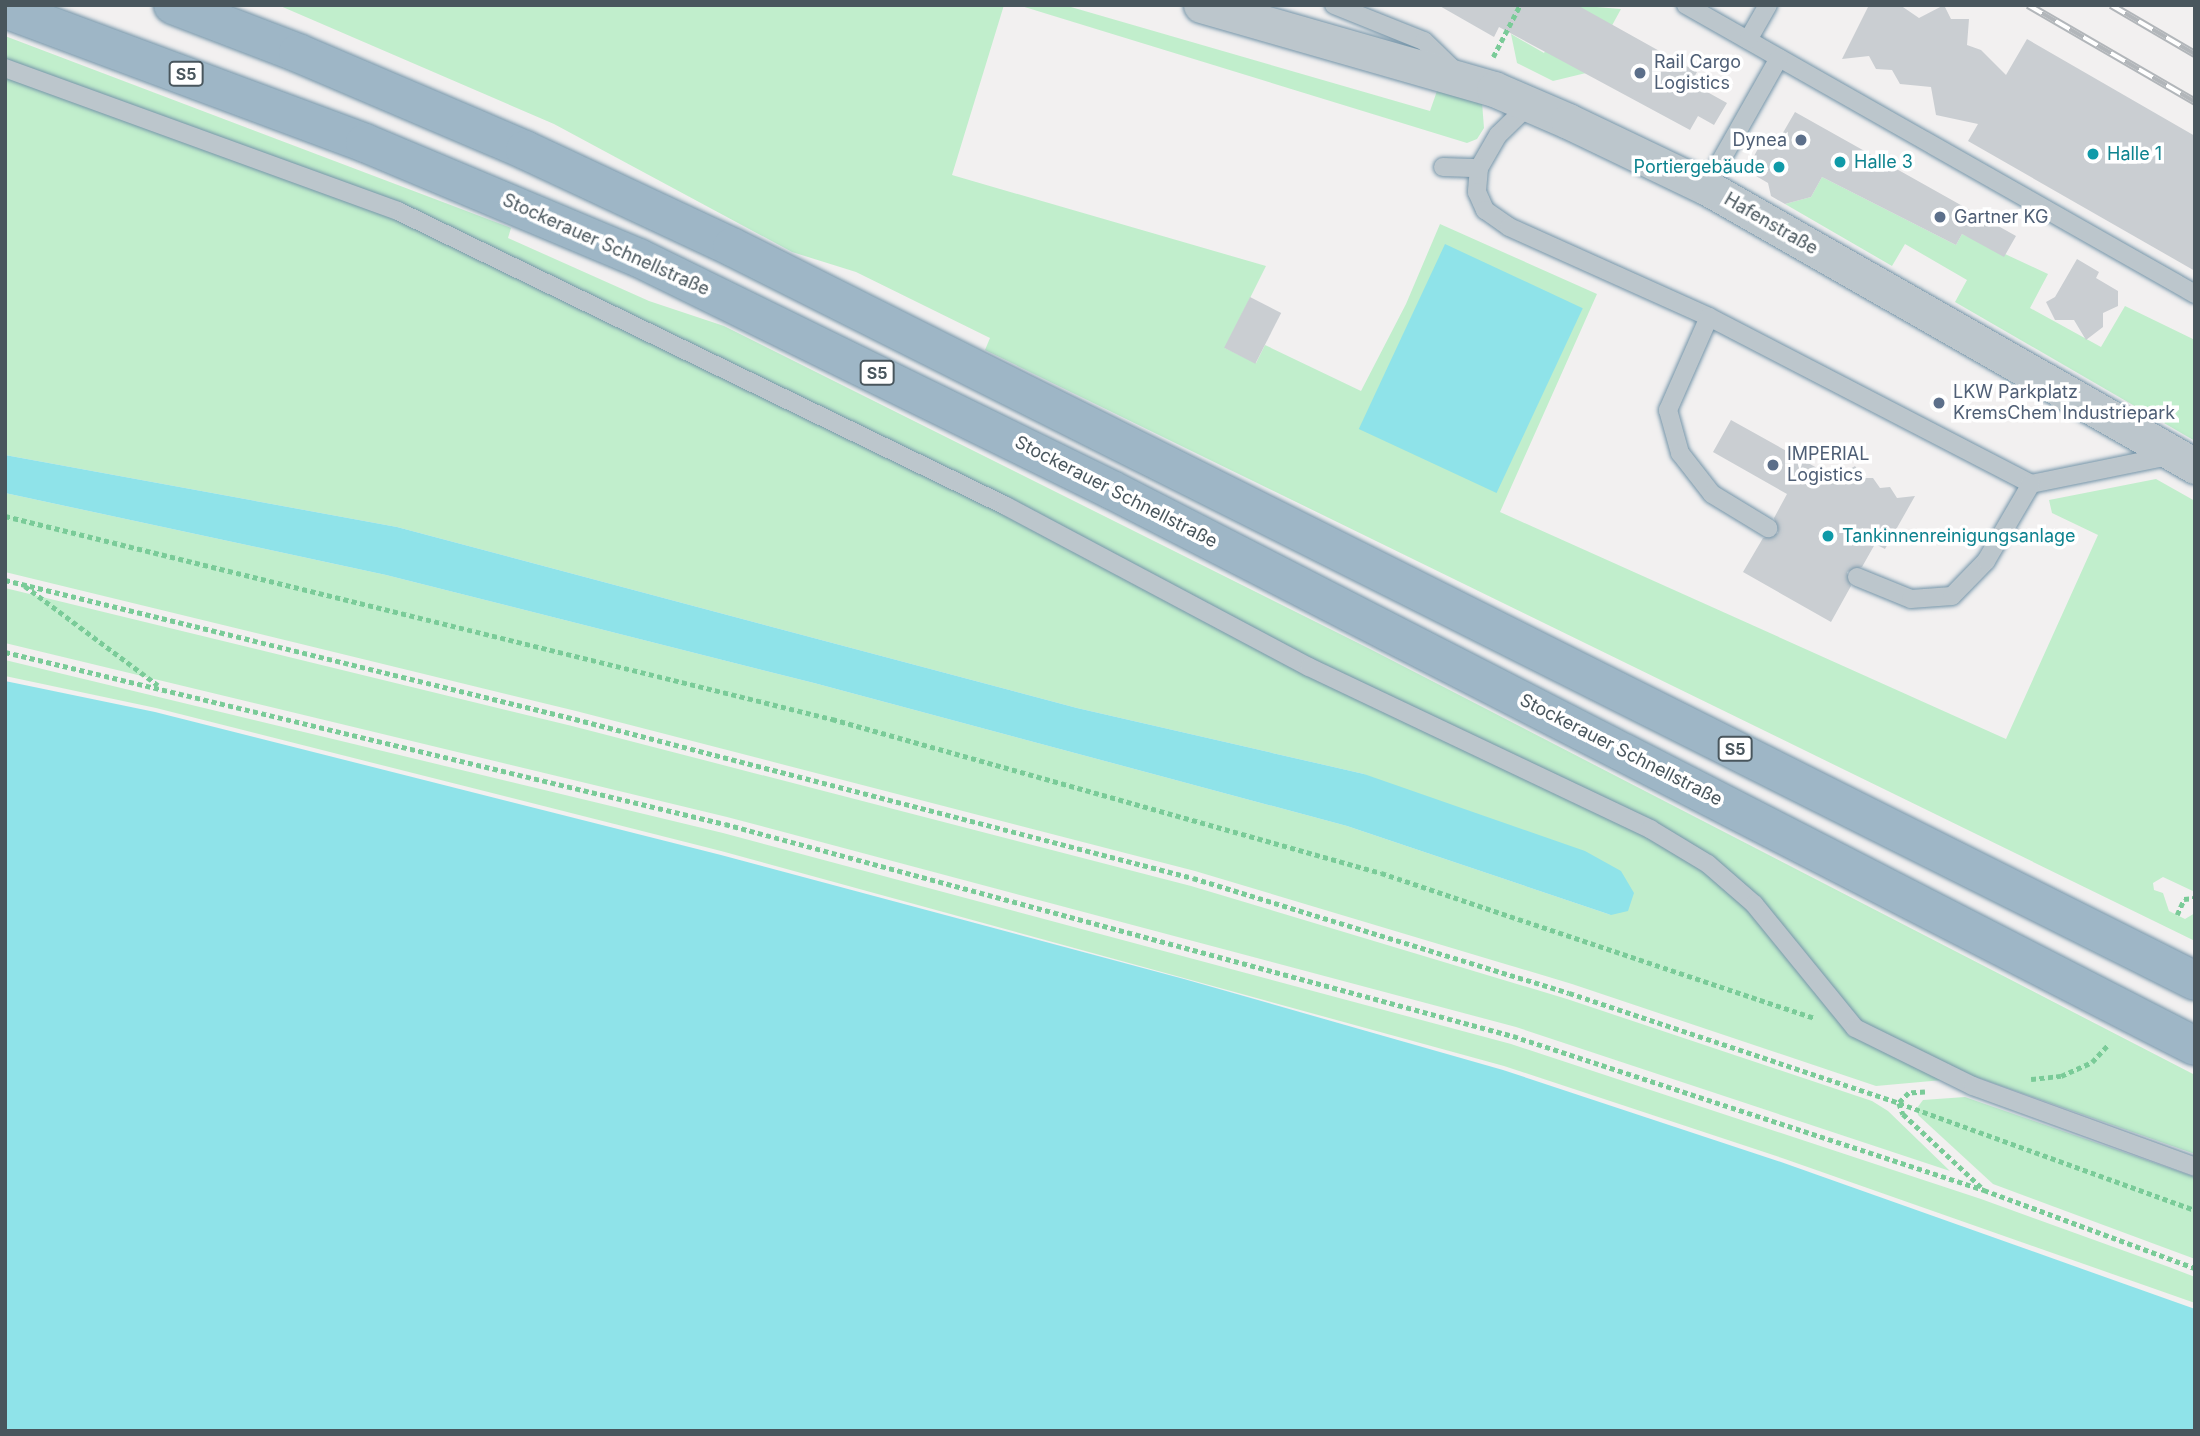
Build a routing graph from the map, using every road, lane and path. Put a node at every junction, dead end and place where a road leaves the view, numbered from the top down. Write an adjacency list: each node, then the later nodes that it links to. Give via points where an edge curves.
1 (173, 5): 31 (highway, S5, via 525,150 743,253)
2 (1201, 5): 13 (street, Hafenstraße)
3 (1334, 5): 10 (lane)
4 (1368, 5): 10 (lane)
5 (1520, 5): 13 (path, via 1493,50)
6 (1686, 5): 9 (lane)
7 (1768, 5): 9 (lane)
8 (5, 9): 33 (highway, Stockerauer Schnellstraße / S5, via 365,143 639,258 1112,490)
9 (1748, 40): 11 (lane)
10 (1424, 41): 13 (lane)
11 (1779, 58): 17 (lane); 18 (lane)
12 (5, 68): 32 (lane, via 398,211 982,494 1309,667 1650,829 1708,864 1754,904)
13 (1479, 85): 14 (street, Hafenstraße)
14 (1529, 104): 16 (lane, via 1498,135); 17 (street, Hafenstraße)
15 (1443, 167): 16 (lane)
16 (1479, 168): 19 (lane, via 1476,192 1485,210 1509,227)
17 (1706, 187): 20 (street, Hafenstraße)
18 (2195, 294)
19 (1709, 317): 21 (lane); 23 (lane, via 1668,410 1680,453 1712,494)
20 (2185, 460): 21 (lane)
21 (2031, 484): 24 (lane, via 1986,561 1952,596 1910,600)
22 (5, 516): 32 (path, via 832,719 1381,873 1630,954 1785,1011)
23 (1768, 528)
24 (1857, 577)
25 (5, 580): 26 (path)
26 (21, 584): 28 (path); 35 (path, via 588,722 1180,875 1569,993 1899,1102)
27 (5, 652): 28 (path)
28 (162, 688): 36 (path, via 725,824 1513,1036 1984,1191)
29 (2195, 898): 30 (path, via 2184,899)
30 (2177, 915)
31 (2187, 976)
32 (1855, 1028): 34 (lane, via 1973,1086)
33 (2195, 1046)
34 (2195, 1167)
35 (2195, 1210)
36 (2195, 1268)

